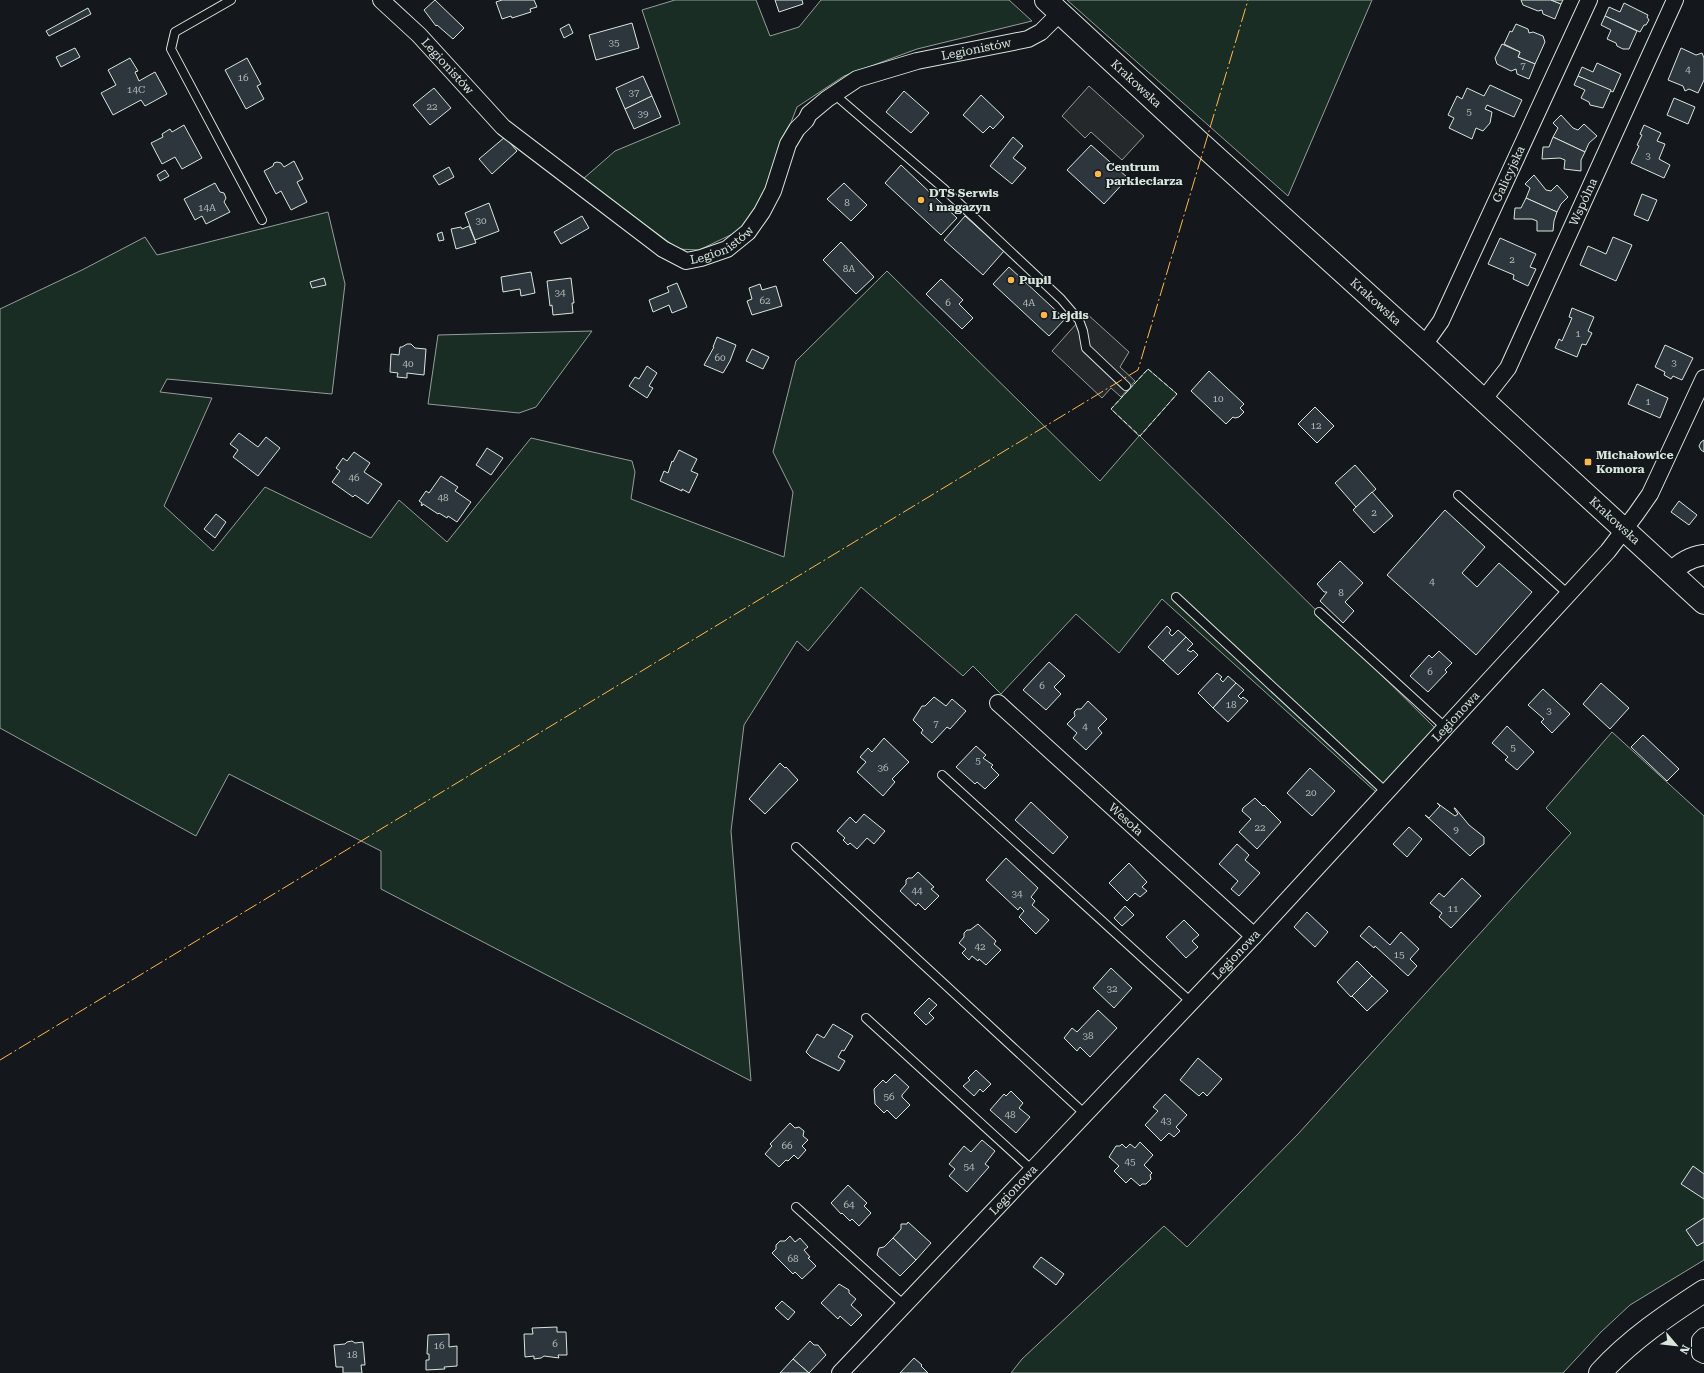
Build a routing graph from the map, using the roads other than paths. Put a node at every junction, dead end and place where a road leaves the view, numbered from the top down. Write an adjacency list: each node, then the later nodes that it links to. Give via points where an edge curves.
1 (231, 0): 7 (lane, via 175,32 171,49)
2 (381, 0): 6 (street, Legionistów, via 419,36 503,127 664,249 686,261 727,249 748,232 773,192 788,144 797,129 809,114)
3 (1589, 0): 8 (street, Galicyjska, via 1441,322)
4 (1675, 0): 11 (street, Wspólna, via 1508,368)
5 (1053, 7): 6 (street, Legionistów, via 1041,32 1028,39 917,61 857,79); 8 (main road, Krakowska)
6 (834, 94): 10 (lane, via 943,188 1061,299 1079,320 1086,348)
7 (262, 220)
8 (1424, 345): 11 (main road, Krakowska)
9 (1704, 378): 13 (street, Legionowa, via 1650,494)
10 (1126, 386)
11 (1483, 400): 13 (main road, Krakowska)
12 (1458, 494): 16 (lane)
13 (1624, 530): 15 (main road, Krakowska); 16 (street, Legionowa)
14 (1704, 555): 15 (street, via 1684,562)
15 (1671, 573): 18 (main road, Krakowska)
16 (1568, 594): 21 (street, Legionowa)
17 (1176, 597): 23 (lane)
18 (1704, 604)
19 (1319, 612): 21 (lane)
20 (998, 703): 25 (street, Wesoła)
21 (1446, 728): 23 (street, Legionowa)
22 (942, 775): 26 (lane)
23 (1387, 793): 25 (street, Legionowa)
24 (796, 847): 28 (lane)
25 (1254, 936): 26 (street, Legionowa)
26 (1191, 1002): 28 (street, Legionowa)
27 (866, 1018): 29 (lane)
28 (1085, 1114): 29 (street, Legionowa)
29 (1032, 1170): 32 (street, Legionowa)
30 (796, 1207): 32 (lane)
31 (1704, 1291): 36 (main road, via 1658,1322)
32 (904, 1305): 35 (street, Legionowa)
33 (1704, 1336): 34 (street, via 1700,1340 1700,1352)
34 (1704, 1355)
35 (840, 1373)
36 (1600, 1373)

